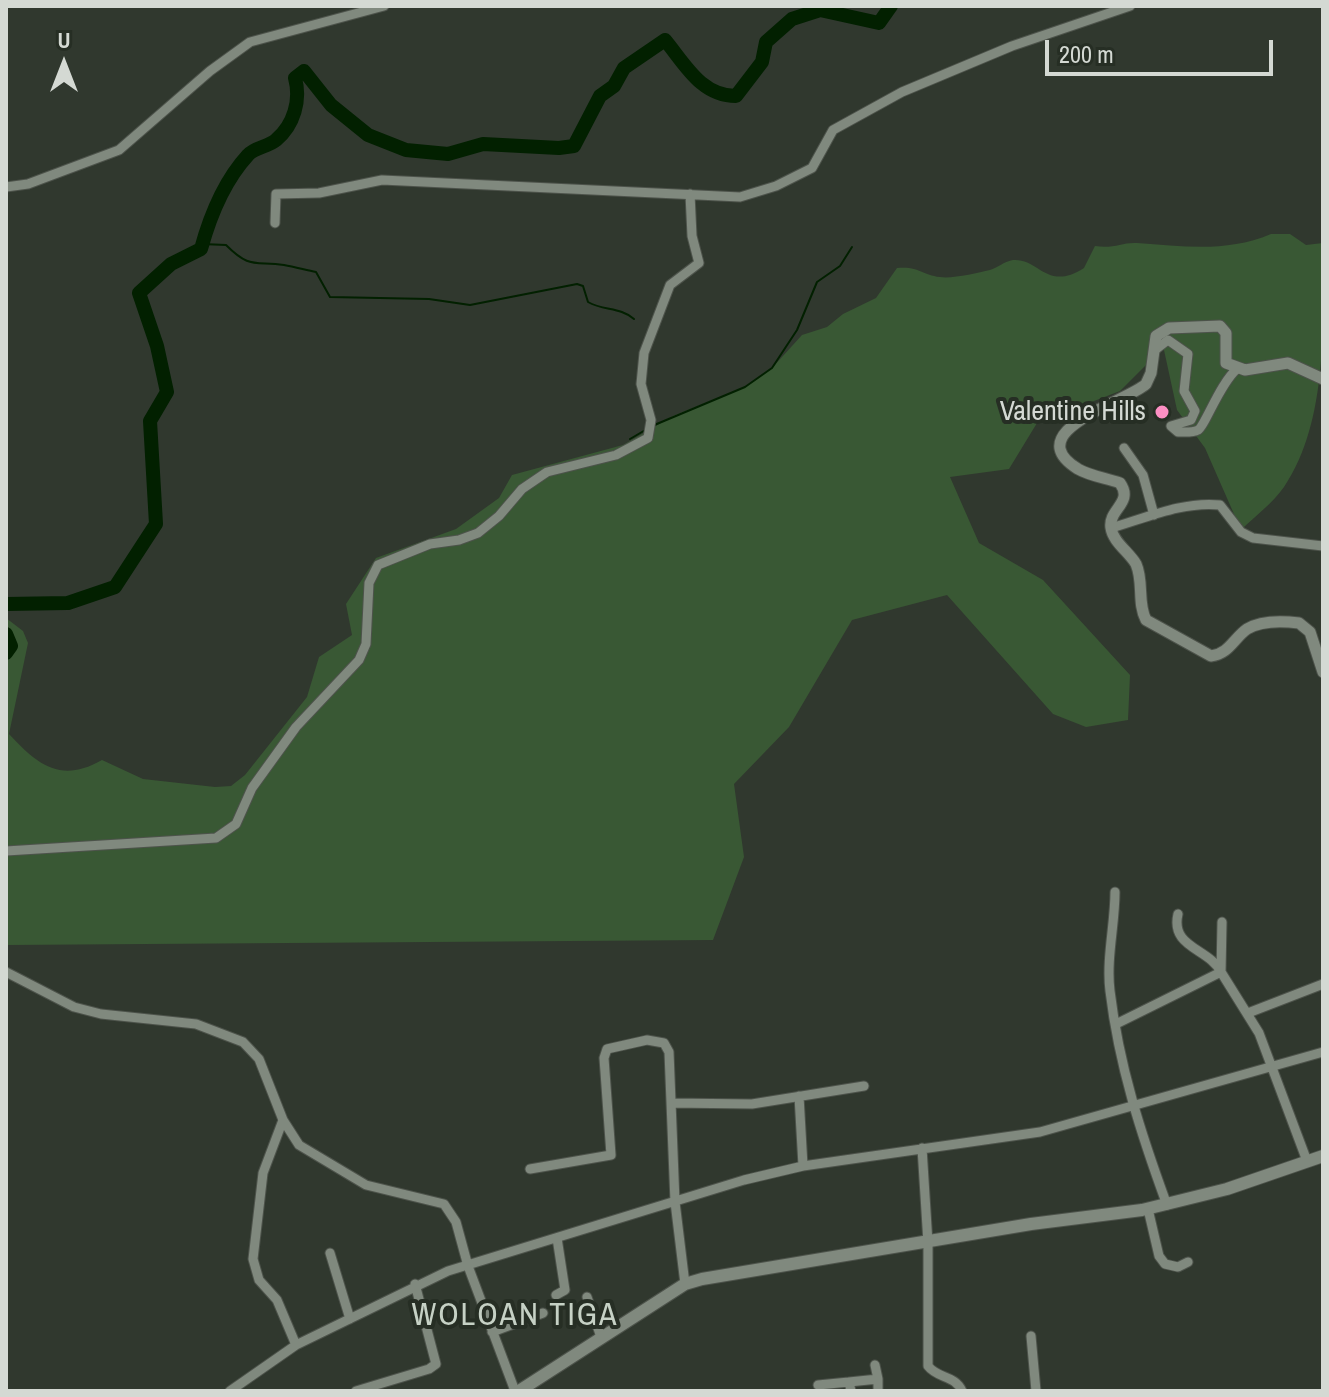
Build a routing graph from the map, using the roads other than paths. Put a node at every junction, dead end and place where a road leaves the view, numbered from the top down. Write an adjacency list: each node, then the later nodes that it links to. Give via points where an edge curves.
1 (384, 6): 3 (street, via 250,42 119,150)
2 (1130, 6): 4 (street, via 1012,46 902,92 842,124 826,139 812,168 776,186 740,197)
3 (6, 187)
4 (690, 194): 5 (street, via 382,180 319,193 276,194); 14 (street, via 699,263 670,285 644,353 641,384 651,420 648,438 616,455 547,472 478,533 430,544 378,565 369,583 366,644 359,660 296,727 252,788 236,824 216,838)
5 (275, 223)
6 (1155, 350): 7 (street, via 1156,336 1163,330 1215,324 1226,333 1226,363); 7 (street, via 1168,340 1188,354 1184,391 1195,411 1191,420 1171,426 1178,432 1202,427 1217,391); 11 (street, via 1149,379 1140,390 1075,421 1062,436 1064,456 1076,468 1123,488 1124,500 1113,514)
7 (1237, 369): 8 (street, via 1288,363)
8 (1323, 379)
9 (1124, 448): 10 (street, via 1143,475)
10 (1154, 515): 11 (street); 12 (street, via 1193,504 1220,505 1241,532 1253,538)
11 (1111, 528): 13 (street, via 1136,564 1143,614 1151,625 1217,656 1249,628 1299,623 1310,632)
12 (1323, 546)
13 (1323, 672)
14 (6, 851)
15 (1115, 892): 22 (street, via 1109,988)
16 (1178, 914): 19 (street, via 1183,941 1213,959)
17 (1222, 922): 19 (street)
18 (6, 972): 29 (street, via 88,1011 180,1021 243,1042 259,1059)
19 (1221, 972): 21 (street); 22 (street)
20 (1323, 984): 21 (street)
21 (1248, 1013): 24 (street)
22 (1116, 1024): 28 (street)
23 (1323, 1052): 24 (street)
24 (1272, 1066): 28 (street); 32 (street)
25 (864, 1086): 26 (street)
26 (799, 1096): 27 (street, via 752,1104); 33 (street)
27 (671, 1103): 34 (street, via 664,1043 612,1045 604,1058 611,1155); 35 (street)
28 (1131, 1106): 30 (street, via 1040,1132); 36 (street)
29 (283, 1120): 42 (street, via 299,1145 366,1185 444,1204 456,1222); 52 (street, via 263,1173 253,1259 259,1280 277,1300)
30 (922, 1148): 33 (street); 39 (street)
31 (1323, 1156): 32 (main road)
32 (1307, 1161): 36 (main road)
33 (803, 1166): 35 (street)
34 (530, 1169)
35 (675, 1202): 38 (street); 44 (street)
36 (1167, 1205): 37 (main road)
37 (1148, 1209): 39 (main road); 41 (street, via 1165,1264 1178,1267)
38 (557, 1238): 42 (street); 45 (street, via 565,1290)
39 (928, 1243): 44 (main road, via 714,1275); 61 (street, via 928,1366 956,1381)
40 (330, 1253): 48 (street)
41 (1188, 1262)
42 (468, 1266): 43 (street); 49 (street)
43 (415, 1284): 48 (street); 58 (street, via 436,1364)
44 (685, 1284): 51 (main road)
45 (556, 1295)
46 (587, 1297): 51 (street)
47 (543, 1313): 49 (street)
48 (350, 1319): 52 (street)
49 (492, 1332): 59 (street)
50 (1031, 1336): 62 (street)
51 (601, 1337): 59 (main road)
52 (296, 1345): 57 (street)
53 (875, 1365): 54 (street)
54 (878, 1379): 56 (street); 60 (street)
55 (818, 1385): 56 (street)
56 (850, 1386)
57 (230, 1391)
58 (356, 1391)
59 (517, 1391)
60 (878, 1391)
61 (962, 1391)
62 (1036, 1391)

